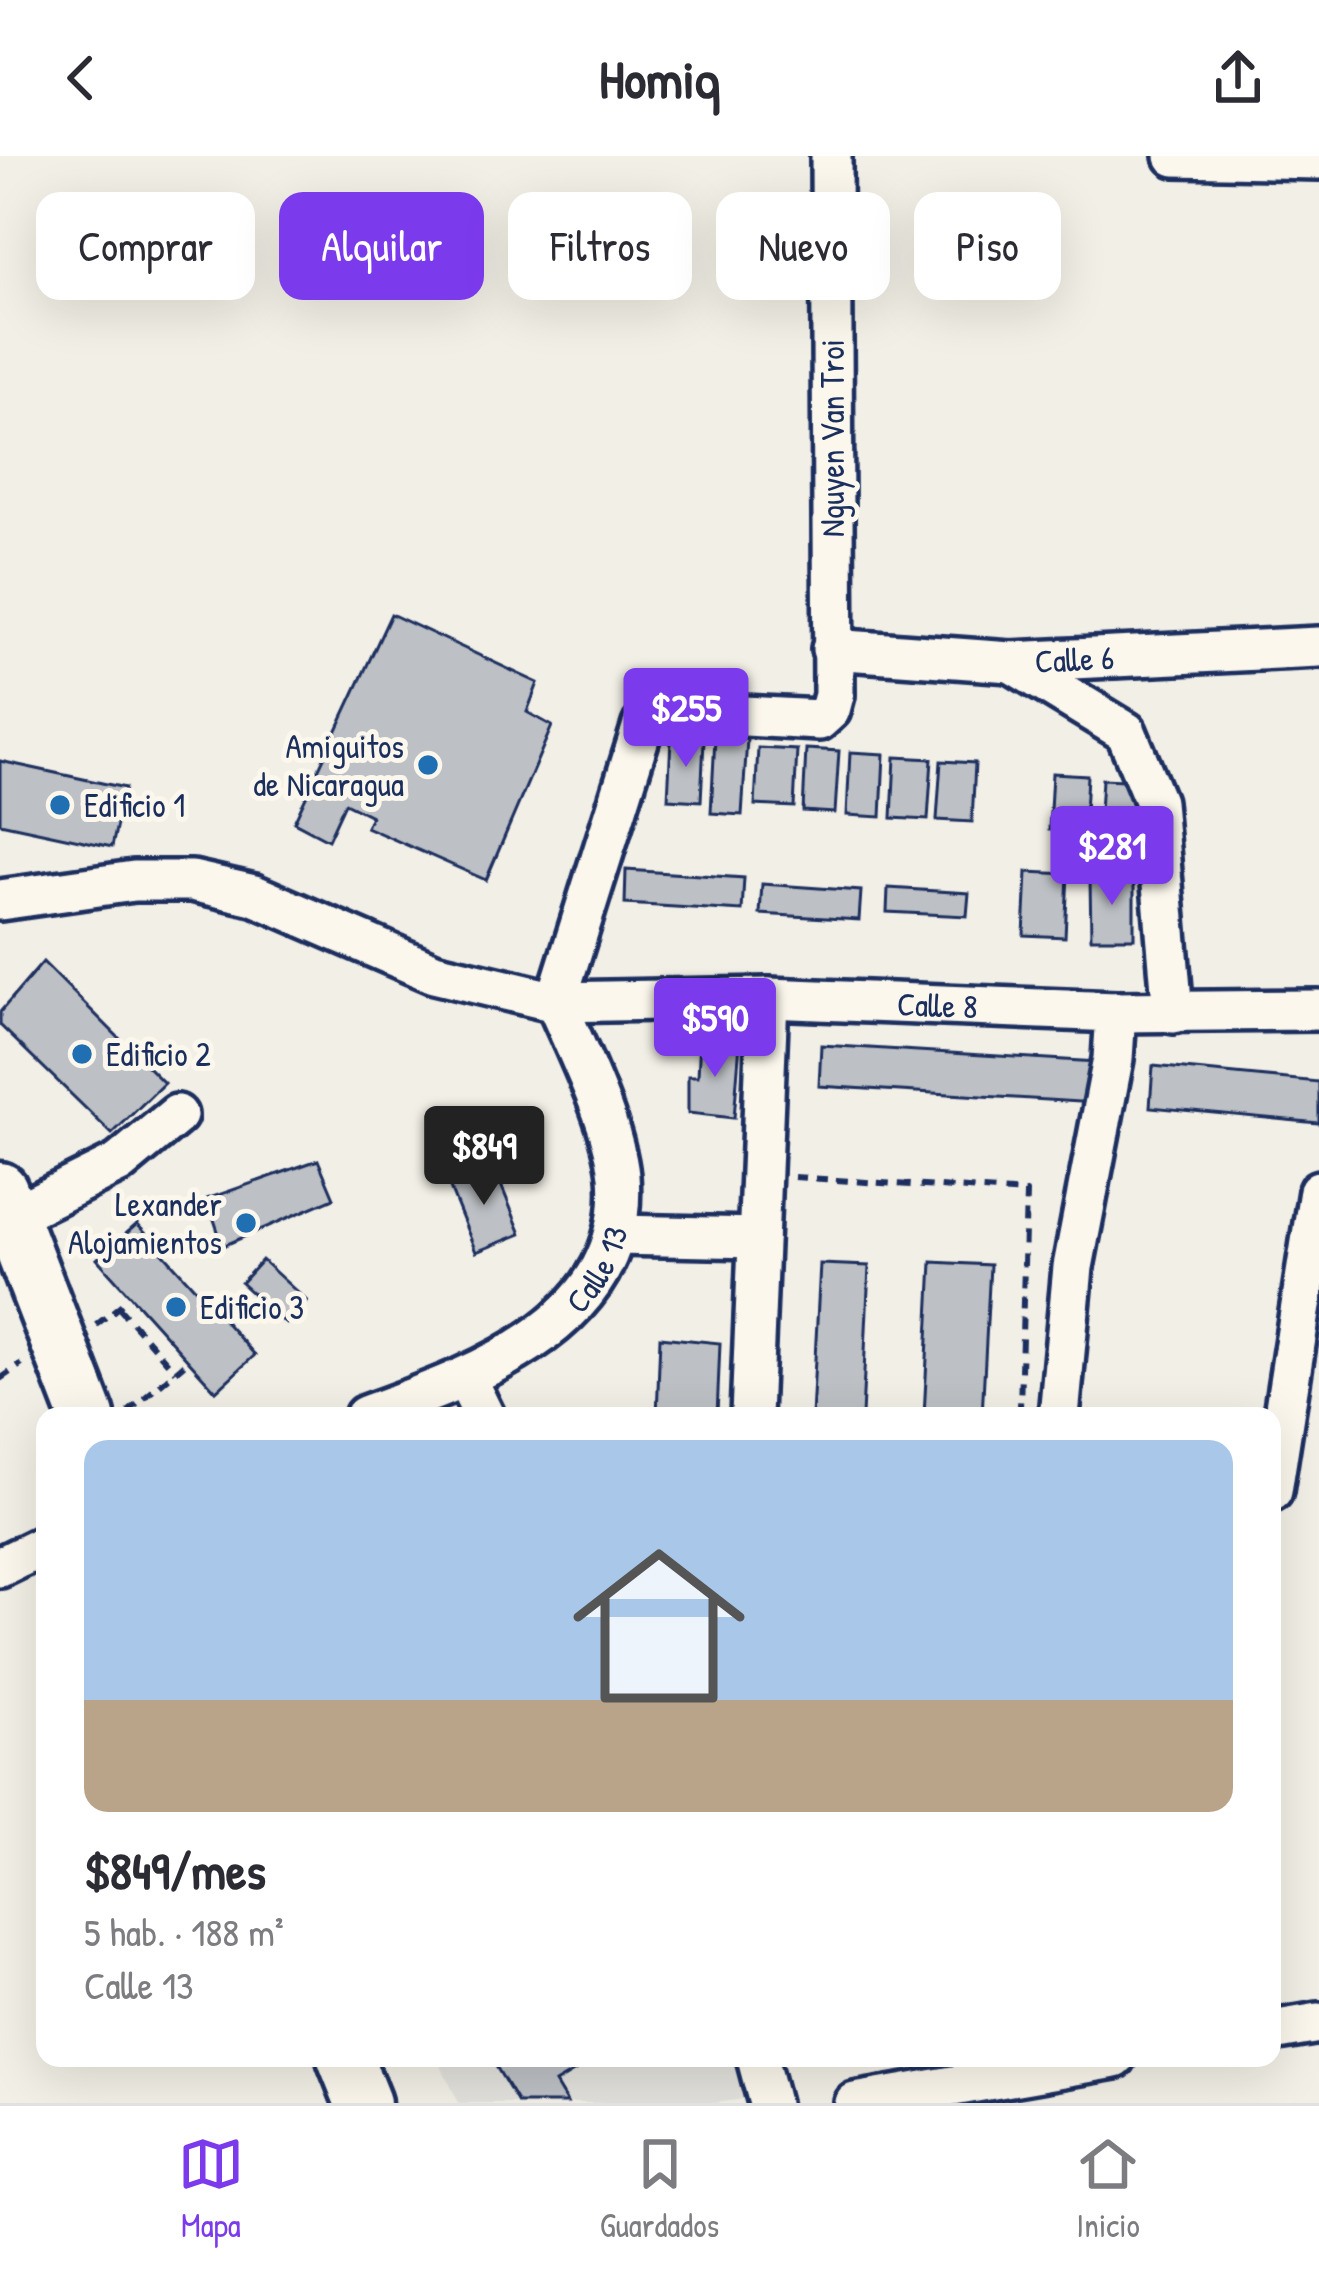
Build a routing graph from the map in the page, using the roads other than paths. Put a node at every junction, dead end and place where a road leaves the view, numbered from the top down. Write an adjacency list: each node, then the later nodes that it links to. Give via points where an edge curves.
1 (831, 156): 5 (street, Nguyen Van Troi)
2 (1175, 156): 3 (street)
3 (1319, 159)
4 (1319, 647): 6 (street, Calle 6)
5 (832, 649): 6 (street, Calle 6); 9 (street, Nguyen Van Troi, via 834,695 819,720 655,714 644,725)
6 (1011, 662): 12 (street, via 1126,732 1155,802)
7 (0, 900): 9 (street, Calle 8, via 192,881 254,895 434,973)
8 (768, 998): 9 (street, Calle 8); 11 (street, Calle 8); 17 (street)
9 (556, 1002): 16 (street, Calle 13, via 619,1174)
10 (1319, 1010): 12 (street, Calle 8)
11 (1116, 1012): 12 (street, Calle 8); 24 (street, via 1073,1267)
12 (1173, 1013)
13 (177, 1115): 15 (street, via 119,1163)
14 (1319, 1191): 18 (street)
15 (5, 1204): 20 (main road)
16 (616, 1235): 17 (street); 19 (street, Calle 13, via 563,1317)
17 (758, 1238): 23 (street)
18 (1308, 1342): 25 (street)
19 (466, 1379): 21 (street, Calle 13); 22 (street)
20 (84, 1407)
21 (390, 1407)
22 (480, 1407)
23 (751, 1407)
24 (1059, 1407)
25 (1281, 1454)
26 (36, 1549): 27 (street)
27 (0, 1567)
28 (1319, 2023): 29 (street)
29 (1281, 2029)
30 (349, 2067): 33 (main road)
31 (760, 2067): 34 (street)
32 (1063, 2067): 35 (street)
33 (363, 2103)
34 (769, 2103)
35 (855, 2103)

